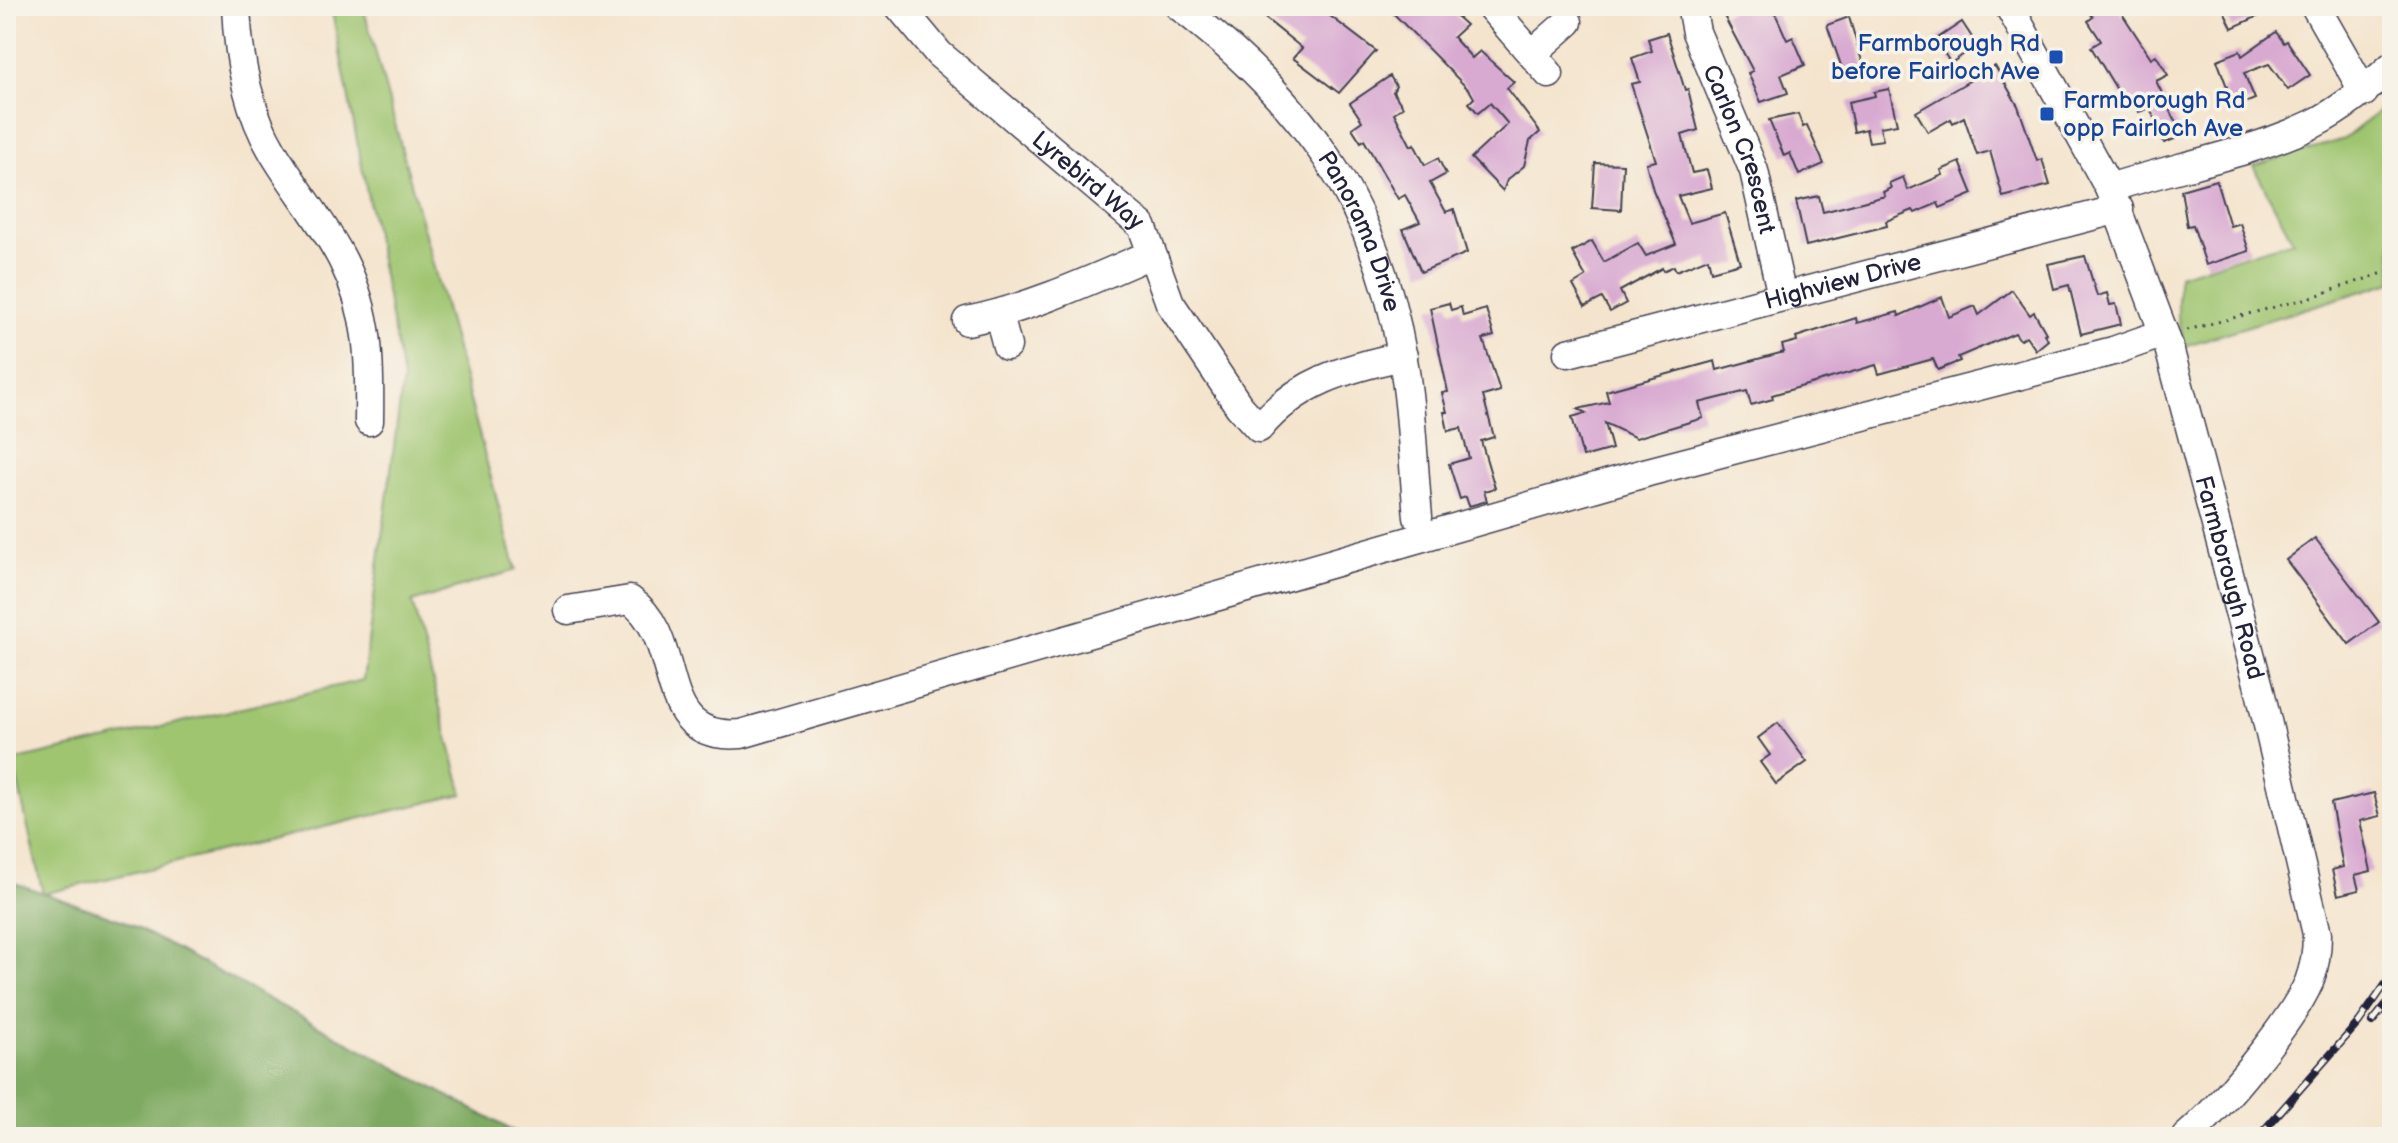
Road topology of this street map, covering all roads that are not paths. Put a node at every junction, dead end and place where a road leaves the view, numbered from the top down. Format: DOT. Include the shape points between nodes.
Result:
graph roads {
  1 [pos="236,6"];
  2 [pos="899,6"];
  3 [pos="1179,6"];
  4 [pos="1490,6"];
  5 [pos="1691,6"];
  6 [pos="2009,6"];
  7 [pos="2315,6"];
  8 [pos="1568,22"];
  9 [pos="2392,66"];
  10 [pos="2364,92"];
  11 [pos="2114,198"];
  12 [pos="1151,254"];
  13 [pos="1782,296"];
  14 [pos="999,315"];
  15 [pos="967,321"];
  16 [pos="2164,333"];
  17 [pos="1007,346"];
  18 [pos="1568,353"];
  19 [pos="1403,356"];
  20 [pos="369,421"];
  21 [pos="1418,517"];
  22 [pos="568,610"];
  23 [pos="2186,1137"];
  1 -- 20 [label="street" via="245,83 258,120 342,260 359,302 370,345"];
  2 -- 12 [label="street, Lyrebird Way" via="939,54 1142,226"];
  3 -- 19 [label="street, Panorama Drive" via="1267,80 1316,139 1379,263"];
  4 -- 8 [label="street" via="1541,63"];
  5 -- 13 [label="street, Carlon Crescent" via="1696,32 1754,171"];
  6 -- 11 [label="street, Farmborough Road"];
  7 -- 10 [label="street"];
  9 -- 10 [label="street, Highview Drive"];
  10 -- 11 [label="street, Highview Drive" via="2294,132"];
  11 -- 13 [label="street, Highview Drive"];
  11 -- 16 [label="street, Farmborough Road"];
  12 -- 14 [label="street"];
  12 -- 19 [label="street, Lyrebird Way" via="1170,303 1255,439 1276,407 1310,383"];
  13 -- 18 [label="street, Highview Drive"];
  14 -- 15 [label="street"];
  14 -- 17 [label="street"];
  16 -- 22 [label="street" via="2113,351 1648,472 741,734 719,736 696,728 681,706 646,611 630,600"];
  16 -- 23 [label="street, Farmborough Road" via="2257,677 2317,934 2317,957 2299,1000 2211,1115"];
  19 -- 21 [label="street, Panorama Drive"];
}
